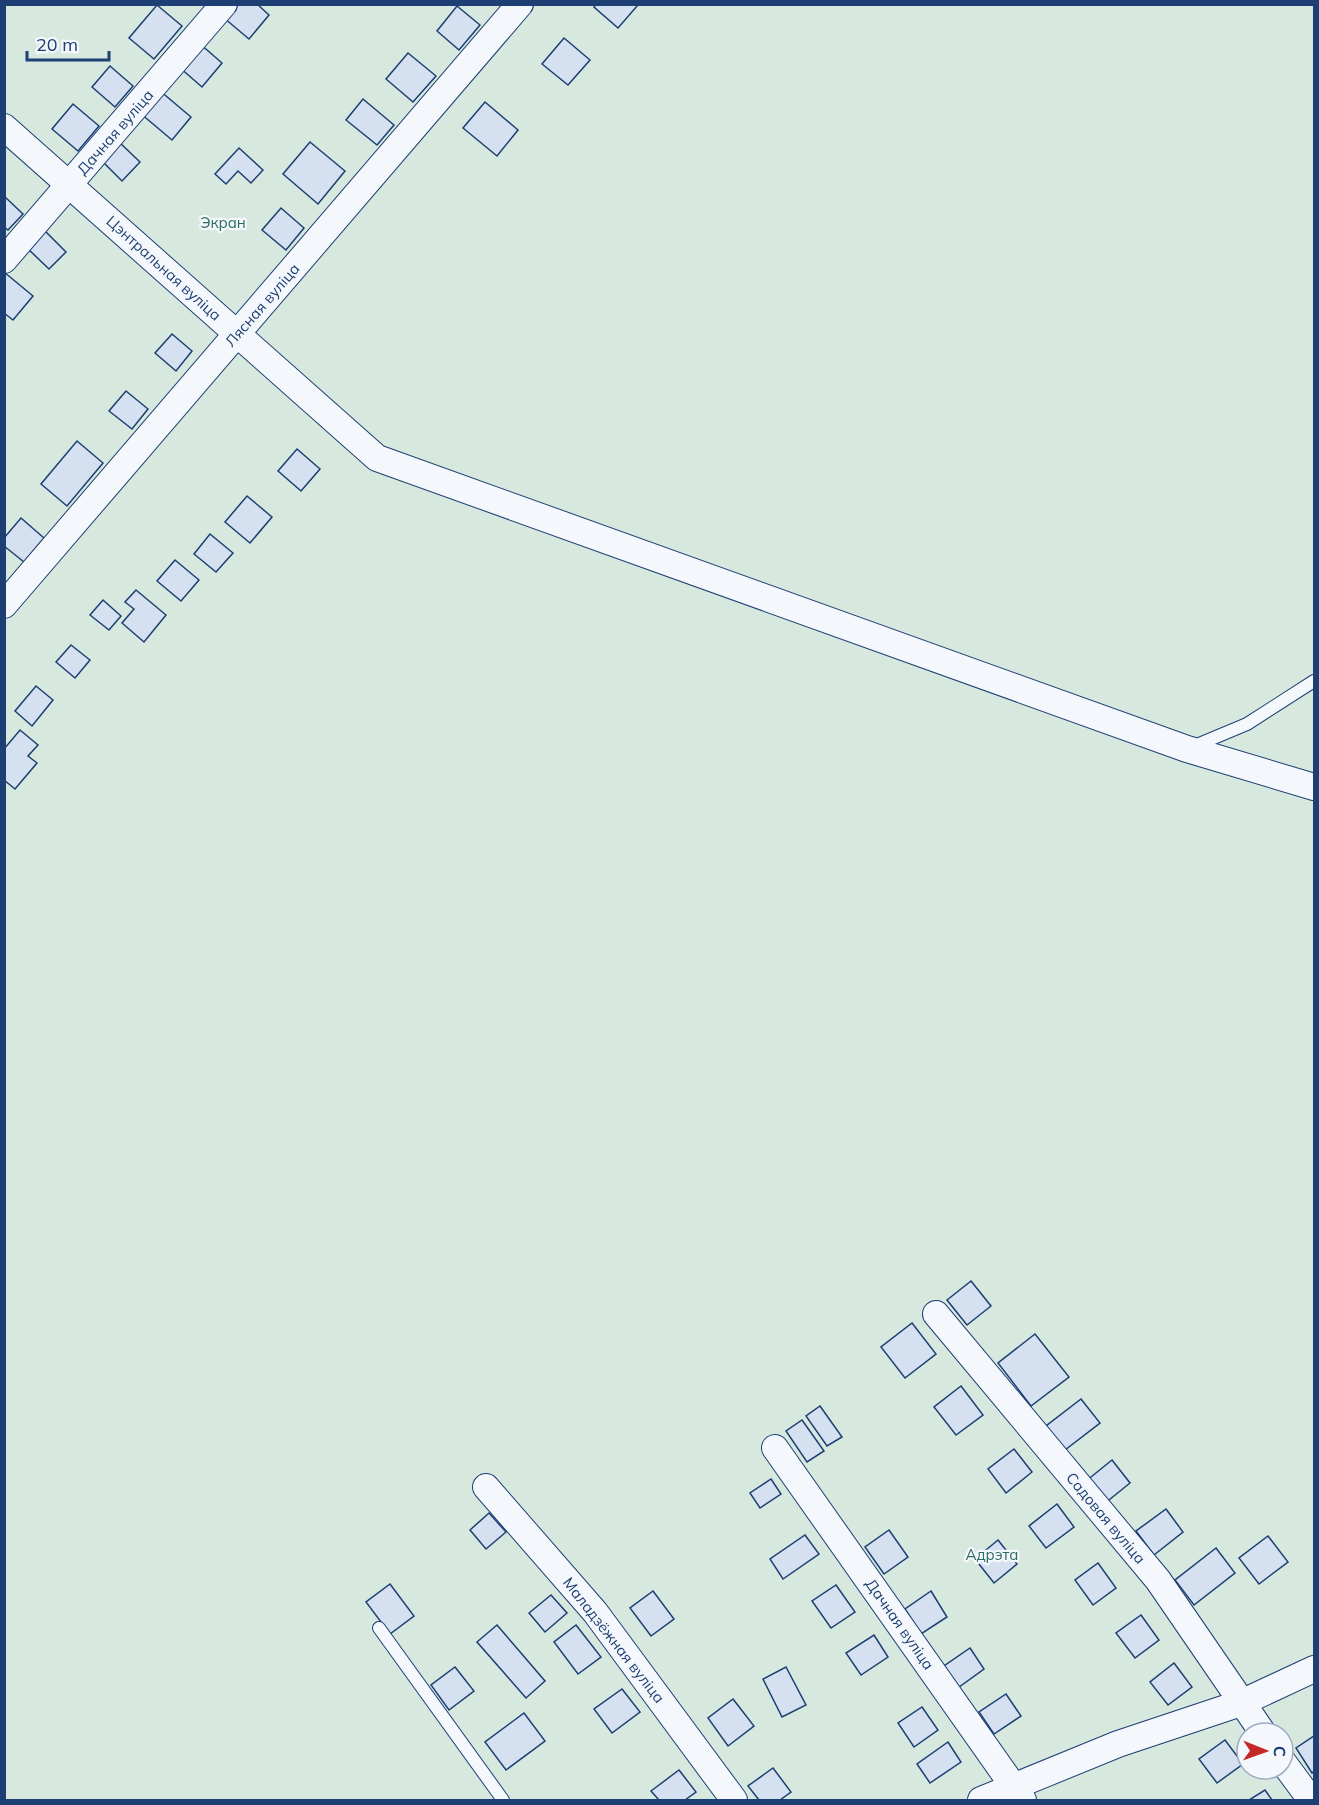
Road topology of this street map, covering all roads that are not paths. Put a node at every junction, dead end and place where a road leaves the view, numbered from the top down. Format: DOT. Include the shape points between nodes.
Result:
graph roads {
  1 [pos="225,4"];
  2 [pos="520,4"];
  3 [pos="4,127"];
  4 [pos="70,184"];
  5 [pos="4,260"];
  6 [pos="236,334"];
  7 [pos="4,605"];
  8 [pos="1314,681"];
  9 [pos="1187,749"];
  10 [pos="1314,787"];
  11 [pos="936,1314"];
  12 [pos="775,1448"];
  13 [pos="486,1486"];
  14 [pos="379,1628"];
  15 [pos="1314,1669"];
  16 [pos="1241,1703"];
  17 [pos="1254,1721"];
  18 [pos="1295,1778"];
  19 [pos="1017,1793"];
  20 [pos="503,1800"];
  21 [pos="734,1800"];
  22 [pos="981,1800"];
  23 [pos="1311,1800"];
  1 -- 4 [label="street, Дачная вуліца"];
  2 -- 6 [label="street, Лясная вуліца"];
  3 -- 4 [label="street, Цэнтральная вуліца"];
  4 -- 5 [label="street, Дачная вуліца"];
  4 -- 6 [label="street, Цэнтральная вуліца"];
  6 -- 7 [label="street, Лясная вуліца"];
  6 -- 9 [label="street, Цэнтральная вуліца" via="377,458"];
  8 -- 9 [label="lane" via="1247,724"];
  9 -- 10 [label="street"];
  11 -- 16 [label="street, Садовая вуліца" via="1158,1580"];
  12 -- 19 [label="street, Дачная вуліца"];
  13 -- 21 [label="street, Маладзёжная вуліца" via="595,1612"];
  14 -- 20 [label="lane"];
  15 -- 16 [label="street"];
  16 -- 17 [label="street, Садовая вуліца"];
  16 -- 19 [label="street" via="1118,1744"];
  18 -- 23 [label="street"];
  19 -- 22 [label="street"];
}
